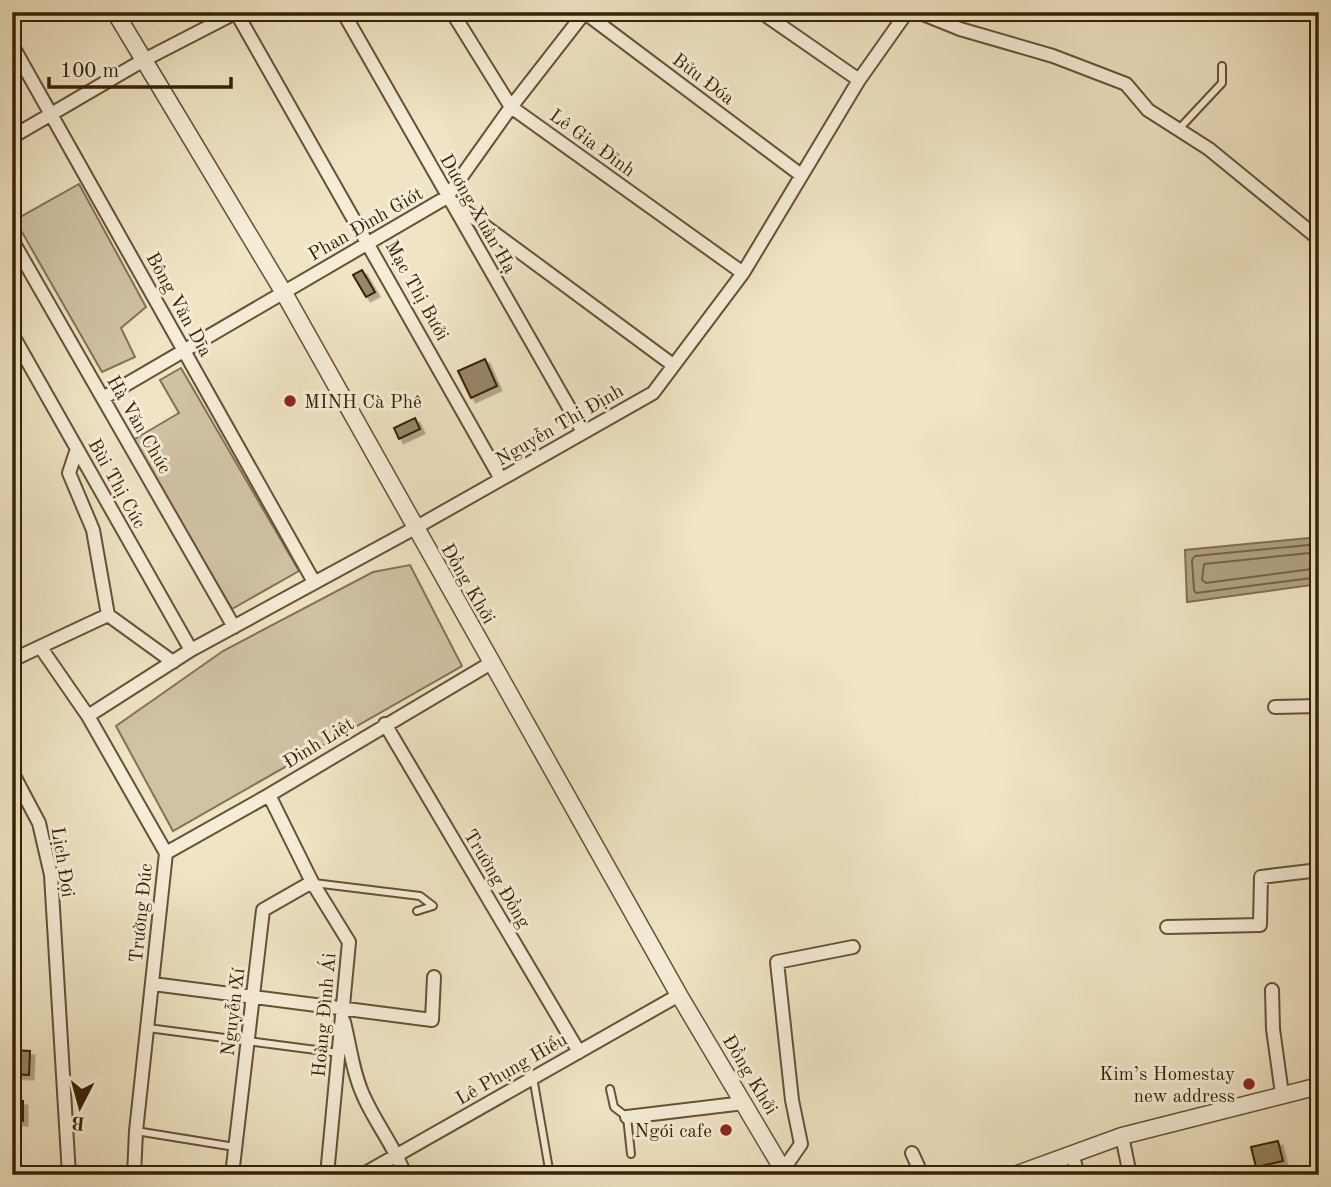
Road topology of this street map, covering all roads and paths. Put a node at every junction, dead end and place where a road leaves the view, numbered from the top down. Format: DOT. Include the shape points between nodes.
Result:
graph roads {
  1 [pos="115,12"];
  2 [pos="236,12"];
  3 [pos="343,12"];
  4 [pos="452,12"];
  5 [pos="584,12"];
  6 [pos="761,12"];
  7 [pos="907,12"];
  8 [pos="918,12"];
  9 [pos="12,45"];
  10 [pos="142,61"];
  11 [pos="1222,66"];
  12 [pos="859,80"];
  13 [pos="511,107"];
  14 [pos="51,115"];
  15 [pos="1178,130"];
  16 [pos="12,137"];
  17 [pos="801,175"];
  18 [pos="447,197"];
  19 [pos="1319,239"];
  20 [pos="12,240"];
  21 [pos="370,243"];
  22 [pos="743,273"];
  23 [pos="284,293"];
  24 [pos="12,334"];
  25 [pos="184,351"];
  26 [pos="673,365"];
  27 [pos="103,398"];
  28 [pos="583,432"];
  29 [pos="76,449"];
  30 [pos="501,479"];
  31 [pos="415,528"];
  32 [pos="314,582"];
  33 [pos="108,615"];
  34 [pos="234,627"];
  35 [pos="41,648"];
  36 [pos="191,650"];
  37 [pos="12,660"];
  38 [pos="173,662"];
  39 [pos="491,663"];
  40 [pos="1275,706"];
  41 [pos="1319,706"];
  42 [pos="88,716"];
  43 [pos="385,724"];
  44 [pos="12,772"];
  45 [pos="269,795"];
  46 [pos="166,853"];
  47 [pos="1319,870"];
  48 [pos="312,882"];
  49 [pos="417,911"];
  50 [pos="1167,927"];
  51 [pos="853,947"];
  52 [pos="434,977"];
  53 [pos="153,984"];
  54 [pos="1272,990"];
  55 [pos="679,995"];
  56 [pos="253,996"];
  57 [pos="341,1008"];
  58 [pos="148,1028"];
  59 [pos="248,1041"];
  60 [pos="579,1052"];
  61 [pos="339,1053"];
  62 [pos="533,1077"];
  63 [pos="1319,1086"];
  64 [pos="610,1089"];
  65 [pos="1282,1094"];
  66 [pos="744,1103"];
  67 [pos="628,1117"];
  68 [pos="136,1131"];
  69 [pos="1122,1136"];
  70 [pos="235,1147"];
  71 [pos="912,1153"];
  72 [pos="1072,1153"];
  73 [pos="631,1154"];
  74 [pos="398,1155"];
  75 [pos="785,1172"];
  76 [pos="69,1175"];
  77 [pos="134,1175"];
  78 [pos="232,1175"];
  79 [pos="327,1175"];
  80 [pos="362,1175"];
  81 [pos="405,1175"];
  82 [pos="550,1175"];
  83 [pos="922,1175"];
  84 [pos="1015,1175"];
  85 [pos="1078,1175"];
  86 [pos="1130,1175"];
  1 -- 10 [label="street, Đồng Khởi"];
  2 -- 10 [label="street"];
  2 -- 21 [label="street, Mạc Thị Bưởi"];
  3 -- 18 [label="street, Dương Xuân Hạ"];
  4 -- 13 [label="street, Lê Gia Đỉnh"];
  5 -- 13 [label="street, Phan Đình Giót"];
  5 -- 17 [label="street, Bửu Đóa"];
  6 -- 12 [label="street"];
  7 -- 12 [label="street, Nguyễn Thị Định"];
  8 -- 15 [label="street" via="1126,84 1148,110"];
  9 -- 14 [label="street, Bông Văn Dĩa"];
  10 -- 14 [label="street"];
  10 -- 23 [label="street, Đồng Khởi"];
  11 -- 15 [label="lane" via="1222,83"];
  12 -- 17 [label="street, Nguyễn Thị Định"];
  13 -- 18 [label="street, Phan Đình Giót"];
  13 -- 22 [label="street, Lê Gia Đỉnh"];
  14 -- 16 [label="street"];
  14 -- 25 [label="street, Bông Văn Dĩa"];
  15 -- 19 [label="street" via="1209,149"];
  17 -- 22 [label="street, Nguyễn Thị Định"];
  18 -- 21 [label="street, Phan Đình Giót"];
  18 -- 26 [label="street"];
  18 -- 28 [label="street, Dương Xuân Hạ"];
  20 -- 27 [label="street, Hà Văn Chúc"];
  21 -- 23 [label="street, Phan Đình Giót"];
  21 -- 30 [label="street, Mạc Thị Bưởi"];
  22 -- 26 [label="street, Nguyễn Thị Định"];
  23 -- 25 [label="street, Phan Đình Giót"];
  23 -- 31 [label="street, Đồng Khởi"];
  24 -- 29 [label="street, Bùi Thị Cúc"];
  25 -- 27 [label="street, Phan Đình Giót"];
  25 -- 32 [label="street, Bông Văn Dĩa"];
  26 -- 28 [label="street, Nguyễn Thị Định" via="653,393"];
  27 -- 34 [label="street, Hà Văn Chúc"];
  28 -- 30 [label="street, Nguyễn Thị Định"];
  29 -- 33 [label="street" via="69,473 93,530"];
  29 -- 36 [label="street, Bùi Thị Cúc"];
  30 -- 31 [label="street, Nguyễn Thị Định"];
  31 -- 32 [label="street, Nguyễn Thị Định"];
  31 -- 39 [label="street, Đồng Khởi"];
  32 -- 34 [label="street, Nguyễn Thị Định"];
  33 -- 35 [label="street"];
  33 -- 38 [label="street"];
  34 -- 36 [label="street, Nguyễn Thị Định"];
  35 -- 37 [label="street"];
  35 -- 42 [label="street, Trường Đúc"];
  36 -- 38 [label="street, Nguyễn Thị Định"];
  38 -- 42 [label="street, Nguyễn Thị Định"];
  39 -- 43 [label="street, Đinh Liệt"];
  39 -- 55 [label="street, Đồng Khởi"];
  40 -- 41 [label="street"];
  42 -- 46 [label="street, Trường Đúc"];
  43 -- 45 [label="street, Đinh Liệt"];
  43 -- 60 [label="street, Trường Đồng"];
  44 -- 76 [label="street, Lịch Đợi" via="39,823 51,875"];
  45 -- 46 [label="street, Đinh Liệt"];
  45 -- 48 [label="street, Hoàng Đình Ái"];
  46 -- 53 [label="street, Trường Đúc"];
  47 -- 50 [label="street" via="1261,877 1259,925"];
  48 -- 49 [label="lane" via="420,896 433,906"];
  48 -- 56 [label="street, Nguyễn Xí" via="262,910"];
  48 -- 57 [label="street, Hoàng Đình Ái" via="349,942"];
  51 -- 75 [label="street" via="777,962 792,1100 802,1144"];
  52 -- 57 [label="street" via="432,1020"];
  53 -- 56 [label="street"];
  53 -- 58 [label="street, Trường Đúc"];
  54 -- 65 [label="street"];
  55 -- 60 [label="street, Lê Phụng Hiểu"];
  55 -- 66 [label="street, Đồng Khởi"];
  56 -- 57 [label="street"];
  56 -- 59 [label="street, Nguyễn Xí"];
  57 -- 61 [label="street, Hoàng Đình Ái"];
  57 -- 74 [label="street" via="362,1094"];
  58 -- 59 [label="lane"];
  58 -- 68 [label="street, Trường Đúc"];
  59 -- 61 [label="lane"];
  59 -- 70 [label="street, Nguyễn Xí"];
  60 -- 62 [label="street, Lê Phụng Hiểu"];
  61 -- 79 [label="street, Hoàng Đình Ái"];
  62 -- 74 [label="street, Lê Phụng Hiểu"];
  62 -- 82 [label="lane"];
  63 -- 65 [label="street"];
  64 -- 67 [label="lane" via="614,1107"];
  65 -- 69 [label="street"];
  66 -- 67 [label="street"];
  66 -- 75 [label="street, Đồng Khởi"];
  67 -- 73 [label="lane"];
  68 -- 70 [label="lane"];
  68 -- 77 [label="street, Trường Đúc"];
  69 -- 72 [label="street"];
  69 -- 86 [label="street"];
  70 -- 78 [label="street, Nguyễn Xí"];
  71 -- 83 [label="street"];
  72 -- 84 [label="street"];
  72 -- 85 [label="street"];
  74 -- 80 [label="street, Lê Phụng Hiểu"];
  74 -- 81 [label="street"];
}
